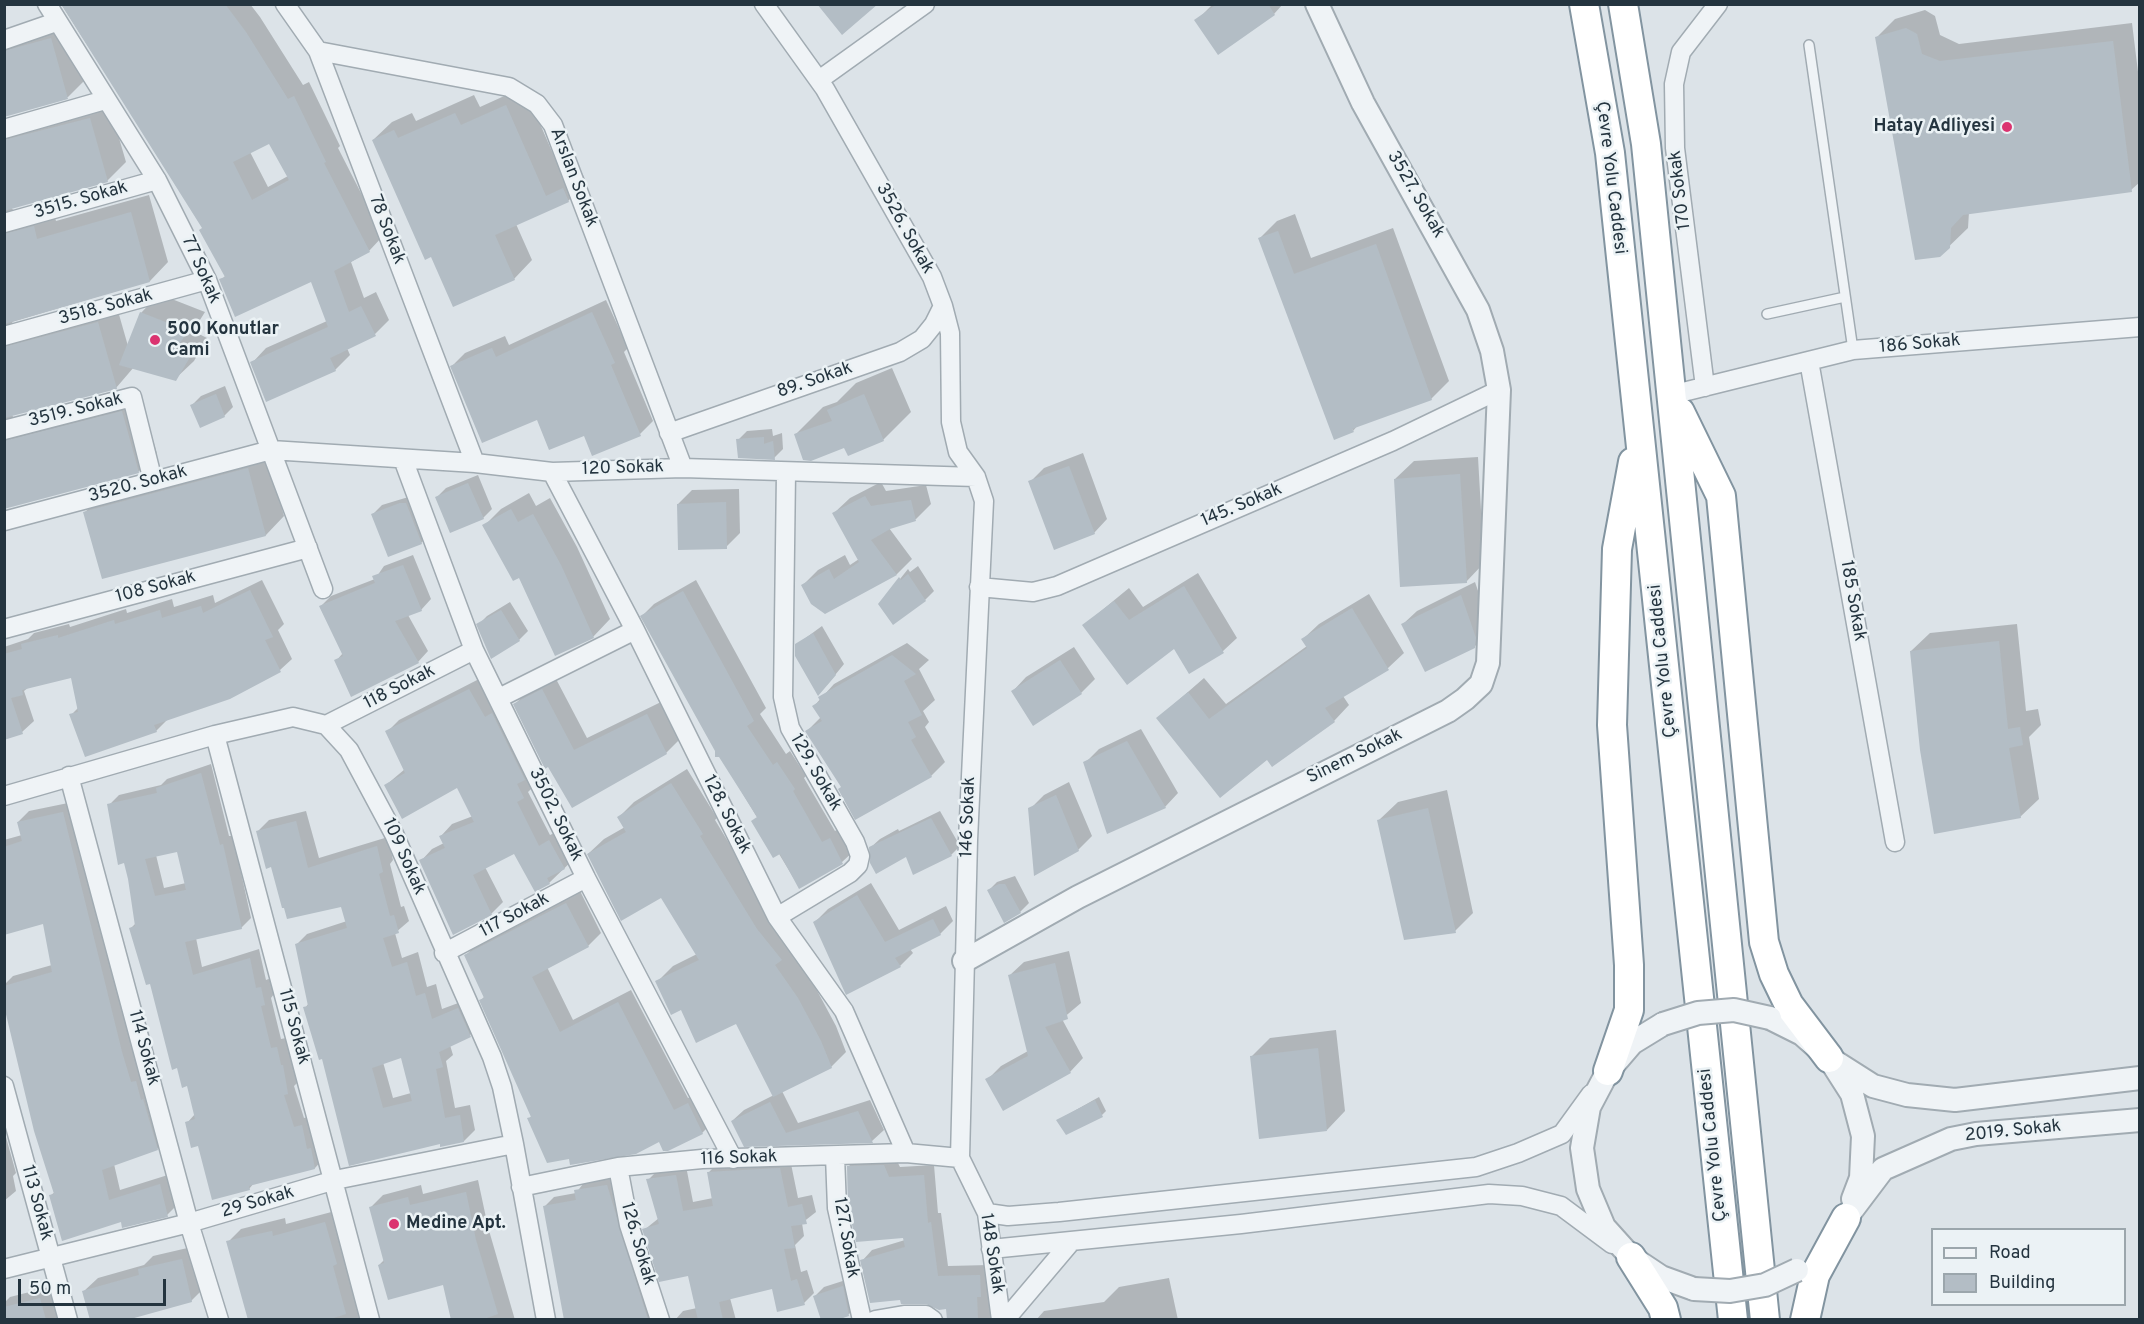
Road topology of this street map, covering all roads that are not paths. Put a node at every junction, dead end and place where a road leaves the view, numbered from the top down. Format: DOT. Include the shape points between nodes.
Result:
graph roads {
  1 [pos="47,4"];
  2 [pos="285,4"];
  3 [pos="764,4"];
  4 [pos="925,4"];
  5 [pos="1317,4"];
  6 [pos="1584,4"];
  7 [pos="1623,4"];
  8 [pos="1718,4"];
  9 [pos="56,22"];
  10 [pos="4,40"];
  11 [pos="1809,45"];
  12 [pos="318,51"];
  13 [pos="819,80"];
  14 [pos="105,100"];
  15 [pos="4,129"];
  16 [pos="157,180"];
  17 [pos="4,223"];
  18 [pos="207,280"];
  19 [pos="1845,297"];
  20 [pos="943,306"];
  21 [pos="1767,314"];
  22 [pos="2139,327"];
  23 [pos="4,336"];
  24 [pos="1853,350"];
  25 [pos="1809,361"];
  26 [pos="1705,387"];
  27 [pos="1499,390"];
  28 [pos="1671,395"];
  29 [pos="4,430"];
  30 [pos="1639,431"];
  31 [pos="669,433"];
  32 [pos="271,450"];
  33 [pos="403,459"];
  34 [pos="475,463"];
  35 [pos="682,468"];
  36 [pos="552,472"];
  37 [pos="786,472"];
  38 [pos="976,477"];
  39 [pos="153,482"];
  40 [pos="4,521"];
  41 [pos="308,548"];
  42 [pos="979,586"];
  43 [pos="323,589"];
  44 [pos="4,628"];
  45 [pos="635,630"];
  46 [pos="474,650"];
  47 [pos="499,698"];
  48 [pos="326,726"];
  49 [pos="215,735"];
  50 [pos="69,776"];
  51 [pos="4,796"];
  52 [pos="1895,842"];
  53 [pos="586,878"];
  54 [pos="777,917"];
  55 [pos="444,953"];
  56 [pos="964,961"];
  57 [pos="1829,1058"];
  58 [pos="1608,1071"];
  59 [pos="2139,1078"];
  60 [pos="4,1086"];
  61 [pos="2139,1120"];
  62 [pos="514,1144"];
  63 [pos="906,1153"];
  64 [pos="835,1156"];
  65 [pos="960,1158"];
  66 [pos="733,1159"];
  67 [pos="618,1167"];
  68 [pos="335,1180"];
  69 [pos="521,1187"];
  70 [pos="987,1214"];
  71 [pos="1846,1218"];
  72 [pos="189,1223"];
  73 [pos="1071,1242"];
  74 [pos="992,1249"];
  75 [pos="1631,1257"];
  76 [pos="50,1258"];
  77 [pos="4,1269"];
  78 [pos="1733,1319"];
  79 [pos="68,1320"];
  80 [pos="219,1320"];
  81 [pos="370,1320"];
  82 [pos="546,1320"];
  83 [pos="660,1320"];
  84 [pos="862,1320"];
  85 [pos="875,1320"];
  86 [pos="933,1320"];
  87 [pos="1003,1320"];
  88 [pos="1666,1320"];
  89 [pos="1766,1320"];
  90 [pos="1805,1320"];
  1 -- 9 [label="street, 77 Sokak"];
  2 -- 12 [label="street, 78 Sokak"];
  3 -- 13 [label="street, 3526. Sokak"];
  4 -- 13 [label="street"];
  5 -- 27 [label="street, 3527. Sokak" via="1363,104 1478,310 1492,351"];
  6 -- 30 [label="highway, Çevre Yolu Caddesi" via="1610,153"];
  7 -- 28 [label="highway, Çevre Yolu Caddesi" via="1646,144"];
  8 -- 26 [label="street, 170 Sokak" via="1682,52 1674,84 1676,148"];
  9 -- 10 [label="street"];
  9 -- 14 [label="street, 77 Sokak"];
  11 -- 19 [label="lane"];
  12 -- 31 [label="street, Arslan Sokak" via="509,87 537,104 554,125"];
  12 -- 34 [label="street, 78 Sokak"];
  13 -- 20 [label="street, 3526. Sokak" via="932,277"];
  14 -- 15 [label="street"];
  14 -- 16 [label="street, 77 Sokak"];
  16 -- 17 [label="street, 3515. Sokak"];
  16 -- 18 [label="street, 77 Sokak"];
  18 -- 23 [label="street, 3518. Sokak"];
  18 -- 32 [label="street, 77 Sokak"];
  19 -- 21 [label="lane"];
  19 -- 24 [label="lane"];
  20 -- 31 [label="street, 89. Sokak" via="922,339 900,352"];
  20 -- 38 [label="street, 3526. Sokak" via="950,333 951,422 958,452"];
  22 -- 24 [label="street, 186 Sokak"];
  24 -- 25 [label="street, 186 Sokak"];
  25 -- 26 [label="street, 186 Sokak"];
  25 -- 52 [label="street, 185 Sokak"];
  26 -- 28 [label="street, 186 Sokak"];
  27 -- 42 [label="street, 145. Sokak" via="1392,441 1058,586 1033,592"];
  27 -- 56 [label="street, Sinem Sokak" via="1488,663 1481,684 1448,711 1078,897"];
  28 -- 57 [label="highway" via="1721,496 1764,942 1789,1005"];
  28 -- 89 [label="highway, Çevre Yolu Caddesi"];
  29 -- 39 [label="street, 3519. Sokak" via="132,397"];
  30 -- 58 [label="highway" via="1617,549 1612,725 1629,1010"];
  30 -- 78 [label="highway, Çevre Yolu Caddesi"];
  31 -- 35 [label="street, Arslan Sokak"];
  32 -- 33 [label="street, 120 Sokak"];
  32 -- 39 [label="street, 3520. Sokak"];
  32 -- 41 [label="street, 77 Sokak"];
  33 -- 34 [label="street, 120 Sokak"];
  33 -- 46 [label="street, 3502. Sokak"];
  34 -- 36 [label="street, 120 Sokak"];
  35 -- 36 [label="street, 120 Sokak"];
  35 -- 37 [label="street, 120 Sokak"];
  36 -- 45 [label="street, 128. Sokak"];
  37 -- 38 [label="street, 120 Sokak"];
  37 -- 54 [label="street, 129. Sokak" via="783,698 790,728 860,856 850,873"];
  38 -- 42 [label="street, 146 Sokak" via="984,501"];
  39 -- 40 [label="street, 3520. Sokak"];
  41 -- 43 [label="street, 77 Sokak"];
  41 -- 44 [label="street, 108 Sokak"];
  42 -- 56 [label="street, 146 Sokak"];
  45 -- 47 [label="street"];
  45 -- 54 [label="street, 128. Sokak"];
  46 -- 47 [label="street, 3502. Sokak"];
  46 -- 48 [label="street, 118 Sokak"];
  47 -- 53 [label="street, 3502. Sokak"];
  48 -- 49 [label="street" via="293,717"];
  48 -- 55 [label="street, 109 Sokak" via="349,750 394,834"];
  49 -- 50 [label="street"];
  49 -- 68 [label="street, 115 Sokak"];
  50 -- 51 [label="street"];
  50 -- 72 [label="street, 114 Sokak"];
  53 -- 55 [label="street, 117 Sokak"];
  53 -- 66 [label="street, 3502. Sokak"];
  54 -- 63 [label="street, 128. Sokak" via="844,1011"];
  55 -- 62 [label="street, 109 Sokak" via="492,1057"];
  56 -- 65 [label="street, 146 Sokak"];
  57 -- 58 [label="street, bridge" via="1802,1034 1770,1018 1734,1010 1698,1012 1663,1024 1632,1043"];
  57 -- 59 [label="street, 2019. Sokak" via="1873,1086 1907,1095 1955,1100"];
  57 -- 71 [label="street" via="1852,1094 1863,1136 1861,1178"];
  58 -- 70 [label="street" via="1562,1134 1476,1167 1059,1212"];
  58 -- 75 [label="street" via="1589,1107 1582,1148 1587,1189 1604,1227"];
  60 -- 76 [label="street, 113 Sokak"];
  61 -- 71 [label="street, 2019. Sokak" via="1951,1139 1883,1170"];
  62 -- 68 [label="street, 29 Sokak"];
  62 -- 69 [label="street, 109 Sokak"];
  63 -- 64 [label="street, 116 Sokak"];
  63 -- 65 [label="street, 116 Sokak"];
  64 -- 66 [label="street, 116 Sokak"];
  64 -- 84 [label="street, 127. Sokak" via="837,1208"];
  65 -- 70 [label="street, 148 Sokak"];
  66 -- 67 [label="street, 116 Sokak"];
  67 -- 69 [label="street, 116 Sokak"];
  67 -- 83 [label="street, 126. Sokak" via="629,1225"];
  68 -- 72 [label="street, 29 Sokak"];
  68 -- 81 [label="street, 115 Sokak"];
  69 -- 82 [label="street, 109 Sokak"];
  70 -- 74 [label="street, 148 Sokak"];
  71 -- 75 [label="street, bridge" via="1825,1247 1797,1270 1765,1284 1730,1291 1695,1288 1661,1277"];
  71 -- 90 [label="highway" via="1815,1275"];
  72 -- 76 [label="street, 29 Sokak"];
  72 -- 80 [label="street, 114 Sokak"];
  73 -- 74 [label="street"];
  73 -- 75 [label="street" via="1489,1194 1522,1196 1561,1206"];
  73 -- 87 [label="street"];
  74 -- 87 [label="street, 148 Sokak"];
  75 -- 88 [label="highway"];
  76 -- 77 [label="street, 29 Sokak"];
  76 -- 79 [label="street, 113 Sokak"];
  85 -- 86 [label="street" via="926,1315"];
}
